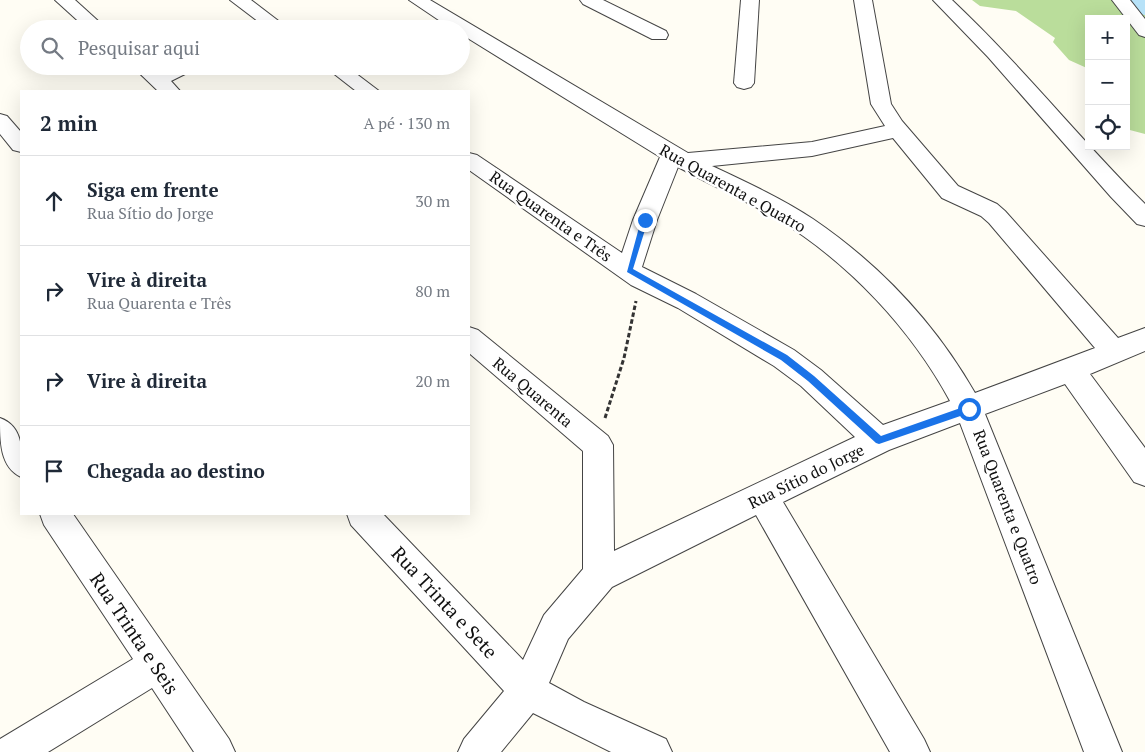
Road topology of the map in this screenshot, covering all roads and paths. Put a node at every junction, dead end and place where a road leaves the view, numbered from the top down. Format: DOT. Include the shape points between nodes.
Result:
graph roads {
  1 [pos="64,0"];
  2 [pos="239,0"];
  3 [pos="418,0"];
  4 [pos="589,0"];
  5 [pos="750,0"];
  6 [pos="863,0"];
  7 [pos="942,0"];
  8 [pos="1121,0"];
  9 [pos="87,20"];
  10 [pos="264,20"];
  11 [pos="451,20"];
  12 [pos="470,31"];
  13 [pos="1145,32"];
  14 [pos="659,35"];
  15 [pos="151,75"];
  16 [pos="176,75"];
  17 [pos="346,75"];
  18 [pos="744,83"];
  19 [pos="164,86"];
  20 [pos="368,90"];
  21 [pos="0,121"];
  22 [pos="898,130"];
  23 [pos="13,145"];
  24 [pos="679,158"];
  25 [pos="470,161"];
  26 [pos="1145,218"];
  27 [pos="635,274"];
  28 [pos="470,339"];
  29 [pos="1145,339"];
  30 [pos="1114,352"];
  31 [pos="1071,370"];
  32 [pos="969,409"];
  33 [pos="0,431"];
  34 [pos="879,440"];
  35 [pos="598,445"];
  36 [pos="20,461"];
  37 [pos="1145,472"];
  38 [pos="763,498"];
  39 [pos="56,515"];
  40 [pos="363,515"];
  41 [pos="600,576"];
  42 [pos="156,665"];
  43 [pos="528,691"];
  44 [pos="13,752"];
  45 [pos="216,752"];
  46 [pos="477,752"];
  47 [pos="653,752"];
  48 [pos="911,752"];
  49 [pos="1102,752"];
  1 -- 9 [label="street"];
  2 -- 10 [label="street"];
  3 -- 11 [label="street, Rua Quarenta e Quatro"];
  4 -- 14 [label="street"];
  5 -- 18 [label="street"];
  6 -- 22 [label="street" via="881,104"];
  7 -- 26 [label="street" via="988,44 1108,181"];
  8 -- 13 [label="street"];
  12 -- 24 [label="street, Rua Quarenta e Quatro"];
  15 -- 19 [label="street"];
  16 -- 19 [label="street"];
  17 -- 20 [label="street"];
  21 -- 23 [label="street"];
  22 -- 24 [label="street" via="827,147"];
  22 -- 30 [label="street" via="950,192 997,217"];
  24 -- 27 [label="street" via="645,220"];
  24 -- 32 [label="street, Rua Quarenta e Quatro" via="803,225 858,267 913,324 955,382"];
  25 -- 27 [label="street, Rua Quarenta e Três"];
  27 -- 34 [label="street, Rua Quarenta e Três" via="784,358 811,378"];
  27 -- 35 [label="path" via="624,358"];
  28 -- 35 [label="street, Rua Quarenta"];
  29 -- 30 [label="street, Rua Sítio do Jorge"];
  30 -- 31 [label="street, Rua Sítio do Jorge"];
  31 -- 32 [label="street, Rua Sítio do Jorge"];
  31 -- 37 [label="street"];
  32 -- 34 [label="street, Rua Sítio do Jorge"];
  32 -- 49 [label="street, Rua Quarenta e Quatro"];
  33 -- 36 [label="street"];
  34 -- 38 [label="street, Rua Sítio do Jorge"];
  35 -- 41 [label="street" via="597,546"];
  38 -- 41 [label="street, Rua Sítio do Jorge"];
  38 -- 48 [label="street"];
  39 -- 42 [label="street, Rua Trinta e Seis"];
  40 -- 43 [label="street, Rua Trinta e Sete"];
  41 -- 43 [label="street, Rua Sítio do Jorge" via="556,627"];
  42 -- 44 [label="street"];
  42 -- 45 [label="street, Rua Trinta e Seis"];
  43 -- 46 [label="street, Rua Sítio do Jorge"];
  43 -- 47 [label="street, Rua Trinta e Sete" via="571,715"];
}
